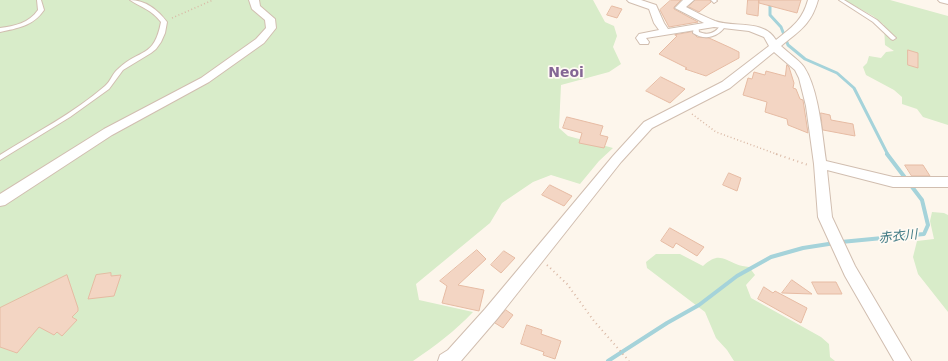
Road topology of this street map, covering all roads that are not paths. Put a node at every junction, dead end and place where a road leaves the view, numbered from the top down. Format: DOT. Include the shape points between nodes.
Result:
graph roads {
  1 [pos="39,0"];
  2 [pos="132,0"];
  3 [pos="254,0"];
  4 [pos="632,0"];
  5 [pos="689,0"];
  6 [pos="813,0"];
  7 [pos="841,0"];
  8 [pos="943,0"];
  9 [pos="948,1"];
  10 [pos="718,24"];
  11 [pos="0,30"];
  12 [pos="666,31"];
  13 [pos="893,38"];
  14 [pos="644,42"];
  15 [pos="774,46"];
  16 [pos="0,158"];
  17 [pos="821,168"];
  18 [pos="948,182"];
  19 [pos="0,201"];
  20 [pos="446,361"];
  21 [pos="903,361"];
  1 -- 11 [label="lane" via="41,10 34,19"];
  2 -- 16 [label="lane" via="150,8 164,22 155,46 148,54 120,69 114,82 76,111"];
  3 -- 19 [label="street" via="254,7 270,19 271,28 260,41 204,80 108,132"];
  4 -- 12 [label="street" via="653,8 659,23"];
  5 -- 10 [label="street" via="680,8"];
  6 -- 15 [label="street" via="802,24"];
  7 -- 13 [label="lane" via="875,21"];
  8 -- 9 [label="street"];
  10 -- 12 [label="street"];
  10 -- 15 [label="street" via="761,31 768,35"];
  12 -- 14 [label="street" via="643,36 641,38"];
  15 -- 17 [label="street" via="795,64 804,78 812,106"];
  15 -- 20 [label="street" via="726,84 648,125 617,159 492,314 454,356"];
  17 -- 18 [label="street" via="893,182"];
  17 -- 21 [label="street" via="825,216 829,229 850,271"];
}
